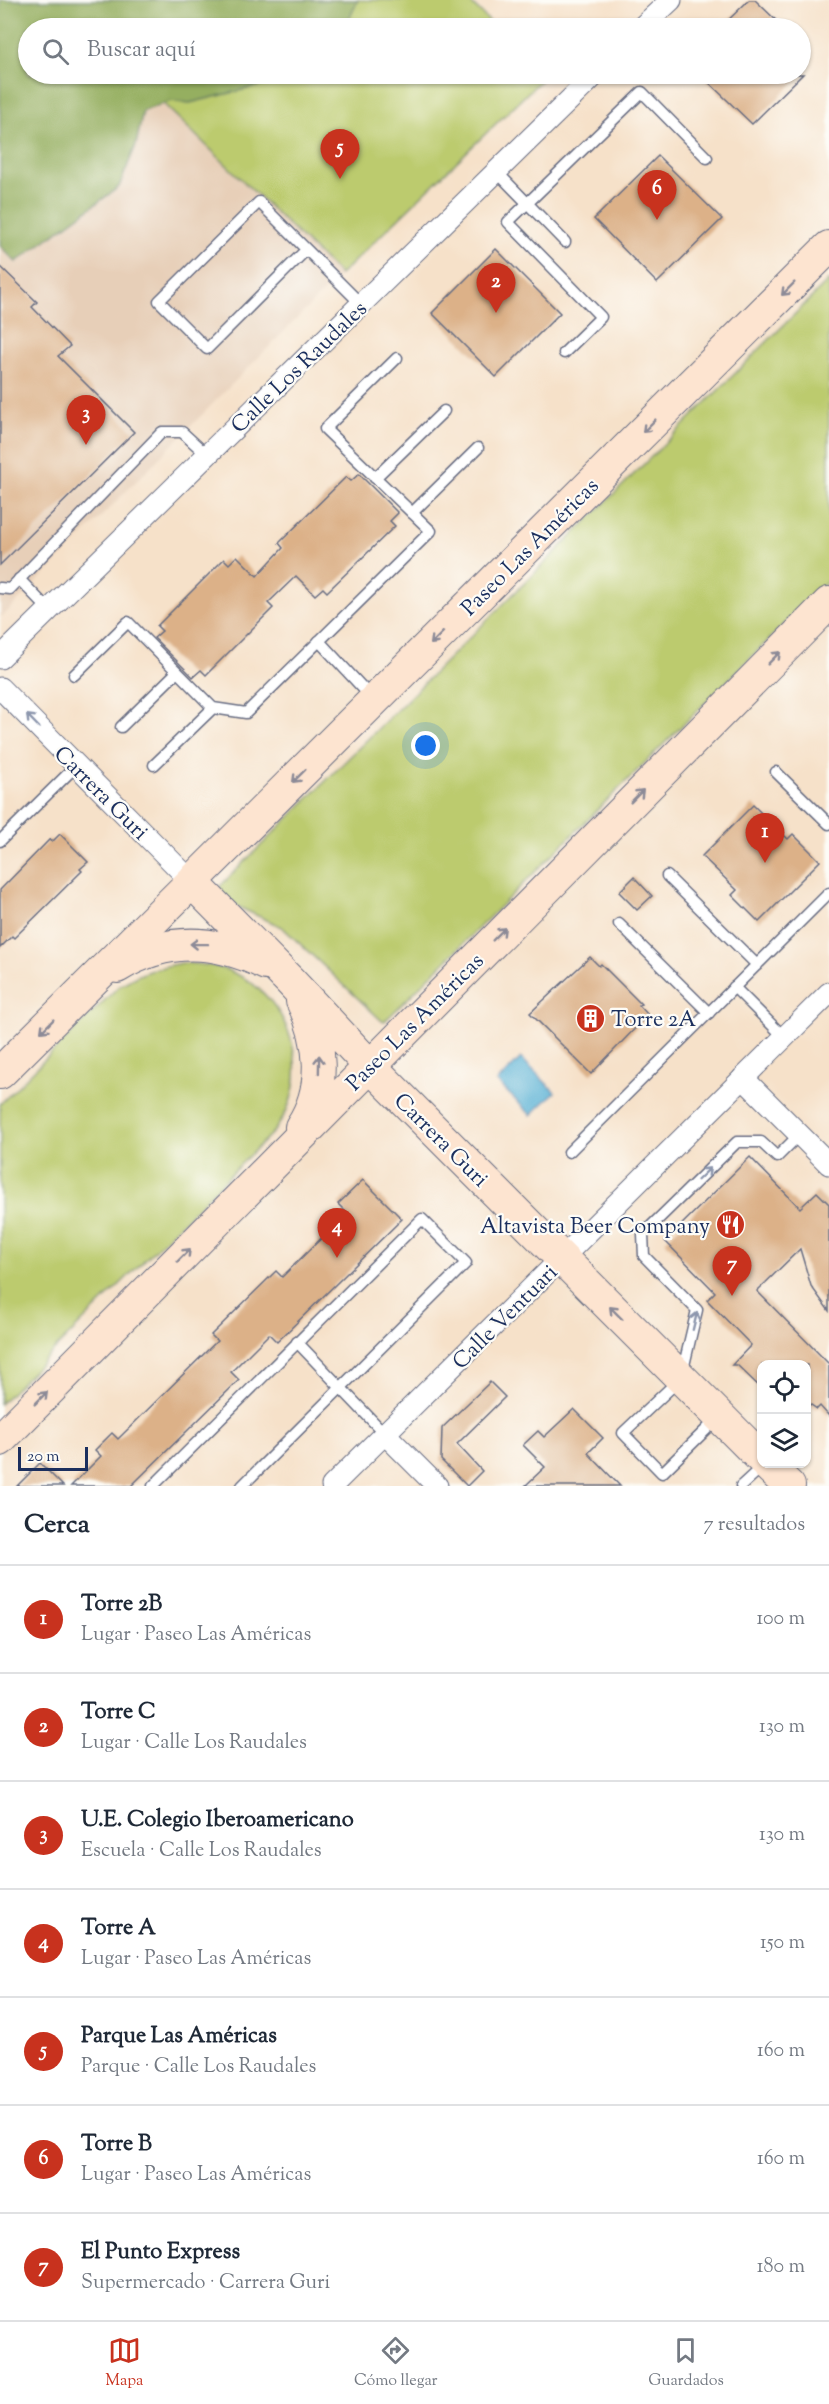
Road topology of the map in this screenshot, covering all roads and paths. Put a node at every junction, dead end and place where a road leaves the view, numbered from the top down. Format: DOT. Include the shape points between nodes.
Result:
graph roads {
  1 [pos="670,0"];
  2 [pos="651,18"];
  3 [pos="586,84"];
  4 [pos="708,158"];
  5 [pos="495,171"];
  6 [pos="528,203"];
  7 [pos="565,242"];
  8 [pos="829,247"];
  9 [pos="306,250"];
  10 [pos="361,304"];
  11 [pos="564,353"];
  12 [pos="397,358"];
  13 [pos="444,411"];
  14 [pos="478,448"];
  15 [pos="207,455"];
  16 [pos="375,477"];
  17 [pos="412,513"];
  18 [pos="19,579"];
  19 [pos="0,588"];
  20 [pos="829,603"];
  21 [pos="49,610"];
  22 [pos="319,641"];
  23 [pos="0,658"];
  24 [pos="177,672"];
  25 [pos="74,675"];
  26 [pos="0,688"];
  27 [pos="375,700"];
  28 [pos="213,708"];
  29 [pos="121,727"];
  30 [pos="154,765"];
  31 [pos="76,766"];
  32 [pos="776,772"];
  33 [pos="829,824"];
  34 [pos="0,841"];
  35 [pos="667,876"];
  36 [pos="192,882"];
  37 [pos="829,893"];
  38 [pos="619,924"];
  39 [pos="757,965"];
  40 [pos="290,981"];
  41 [pos="89,984"];
  42 [pos="734,987"];
  43 [pos="829,993"];
  44 [pos="709,1013"];
  45 [pos="784,1038"];
  46 [pos="369,1065"];
  47 [pos="0,1073"];
  48 [pos="743,1078"];
  49 [pos="800,1135"];
  50 [pos="569,1152"];
  51 [pos="283,1156"];
  52 [pos="829,1164"];
  53 [pos="561,1258"];
  54 [pos="297,1342"];
  55 [pos="681,1378"];
  56 [pos="340,1388"];
  57 [pos="720,1417"];
  58 [pos="385,1434"];
  59 [pos="0,1440"];
  60 [pos="757,1454"];
  61 [pos="761,1468"];
  62 [pos="769,1468"];
  63 [pos="153,1486"];
  64 [pos="242,1486"];
  65 [pos="332,1486"];
  66 [pos="437,1486"];
  67 [pos="741,1486"];
  68 [pos="789,1486"];
  1 -- 2 [label="street"];
  3 -- 5 [label="street, Calle Los Raudales"];
  4 -- 6 [label="lane" via="642,92"];
  5 -- 6 [label="lane"];
  5 -- 10 [label="street, Calle Los Raudales"];
  6 -- 7 [label="lane"];
  6 -- 11 [label="lane" via="508,222 601,317"];
  8 -- 27 [label="main road, Paseo Las Américas, one-way"];
  9 -- 9 [label="lane" via="207,349 159,301 259,202"];
  9 -- 10 [label="lane"];
  10 -- 15 [label="street, Calle Los Raudales"];
  12 -- 16 [label="lane" via="325,429"];
  13 -- 16 [label="lane"];
  14 -- 17 [label="lane"];
  15 -- 18 [label="lane" via="182,432 162,432"];
  15 -- 21 [label="street, Calle Los Raudales"];
  16 -- 17 [label="lane"];
  17 -- 22 [label="lane" via="431,531"];
  18 -- 19 [label="lane" via="10,589"];
  18 -- 21 [label="lane"];
  46 -- 20 [label="main road, Paseo Las Américas, one-way"];
  21 -- 23 [label="street, Calle Los Raudales"];
  22 -- 27 [label="lane"];
  22 -- 28 [label="lane" via="246,713"];
  24 -- 25 [label="lane" via="128,622"];
  24 -- 28 [label="lane"];
  24 -- 29 [label="lane"];
  31 -- 26 [label="street, Carrera Guri, one-way"];
  27 -- 36 [label="main road, Paseo Las Américas, one-way"];
  28 -- 30 [label="lane"];
  31 -- 34 [label="lane"];
  31 -- 36 [label="street, Carrera Guri"];
  32 -- 33 [label="lane"];
  35 -- 39 [label="lane"];
  36 -- 40 [label="main road, Carrera Guri"];
  36 -- 41 [label="main road, Paseo Las Américas"];
  37 -- 39 [label="lane"];
  38 -- 44 [label="lane"];
  39 -- 42 [label="lane"];
  40 -- 41 [label="main road, one-way" via="251,956 224,946 201,944 149,951"];
  40 -- 46 [label="main road, Carrera Guri"];
  51 -- 40 [label="main road, one-way" via="309,1115 320,1060 315,1031"];
  41 -- 47 [label="main road, Paseo Las Américas, one-way"];
  42 -- 44 [label="lane"];
  42 -- 45 [label="lane"];
  43 -- 45 [label="street, Calle Ventuari"];
  44 -- 50 [label="lane"];
  45 -- 48 [label="street, Calle Ventuari"];
  46 -- 51 [label="main road, Paseo Las Américas"];
  46 -- 53 [label="main road, Carrera Guri"];
  48 -- 49 [label="street"];
  48 -- 53 [label="street, Calle Ventuari"];
  49 -- 52 [label="street"];
  55 -- 49 [label="lane, one-way" via="697,1310 644,1256 643,1234 737,1142 761,1142 777,1157"];
  59 -- 51 [label="main road, Paseo Las Américas, one-way"];
  55 -- 53 [label="main road, Carrera Guri, one-way"];
  53 -- 58 [label="street, Calle Ventuari"];
  54 -- 56 [label="lane"];
  54 -- 56 [label="lane" via="422,1219 466,1263"];
  54 -- 63 [label="lane"];
  55 -- 57 [label="main road, Carrera Guri"];
  55 -- 57 [label="lane" via="623,1433 662,1473"];
  56 -- 58 [label="lane"];
  56 -- 64 [label="lane"];
  57 -- 60 [label="main road, Carrera Guri"];
  58 -- 65 [label="street, Calle Ventuari"];
  58 -- 66 [label="street"];
  61 -- 67 [label="lane"];
  62 -- 68 [label="main road"];
}
